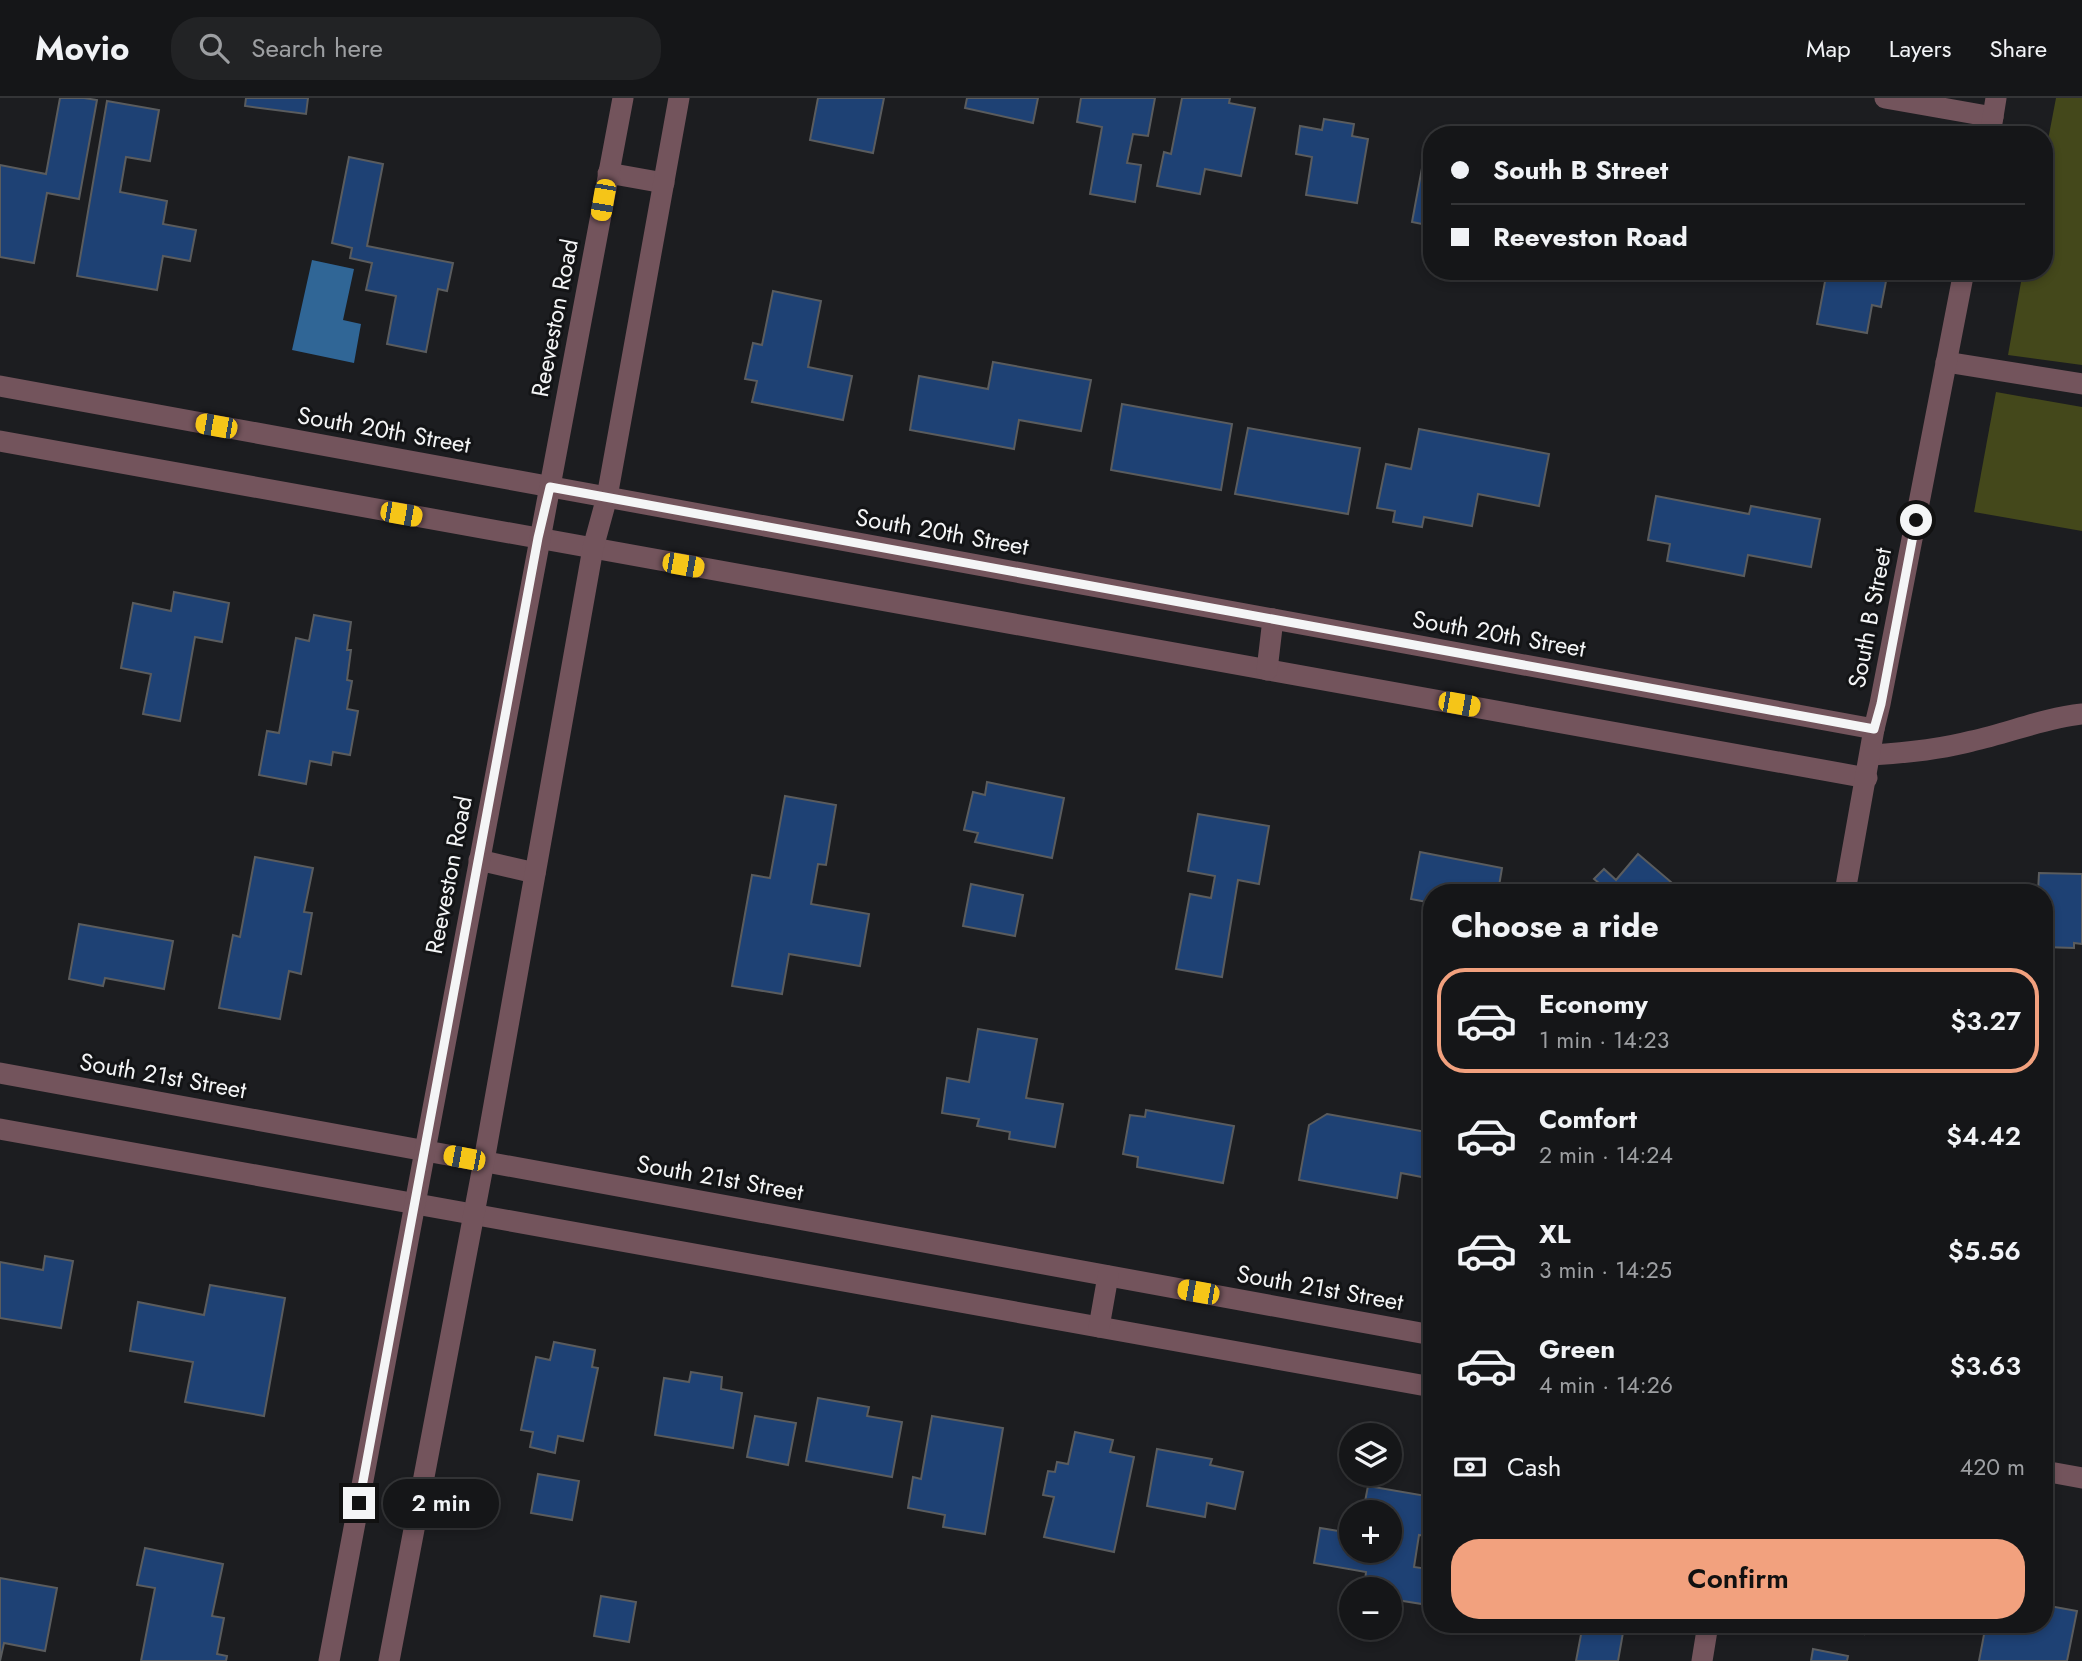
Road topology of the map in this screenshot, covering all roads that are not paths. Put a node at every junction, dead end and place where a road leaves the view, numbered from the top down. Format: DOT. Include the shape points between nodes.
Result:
graph roads {
  1 [pos="622,98"];
  2 [pos="679,98"];
  3 [pos="1885,98"];
  4 [pos="1993,117"];
  5 [pos="608,173"];
  6 [pos="664,183"];
  7 [pos="1962,280"];
  8 [pos="1946,362"];
  9 [pos="2082,384"];
  10 [pos="0,386"];
  11 [pos="0,441"];
  12 [pos="550,487"];
  13 [pos="607,497"];
  14 [pos="538,538"];
  15 [pos="593,548"];
  16 [pos="1273,620"];
  17 [pos="1267,670"];
  18 [pos="2082,714"];
  19 [pos="1874,729"];
  20 [pos="1871,755"];
  21 [pos="1867,778"];
  22 [pos="479,860"];
  23 [pos="535,873"];
  24 [pos="1847,884"];
  25 [pos="0,1073"];
  26 [pos="0,1129"];
  27 [pos="425,1150"];
  28 [pos="484,1161"];
  29 [pos="415,1204"];
  30 [pos="474,1214"];
  31 [pos="1108,1276"];
  32 [pos="1099,1328"];
  33 [pos="1423,1333"];
  34 [pos="1423,1385"];
  35 [pos="2053,1473"];
  36 [pos="2082,1478"];
  37 [pos="1707,1633"];
  38 [pos="329,1661"];
  39 [pos="389,1661"];
  40 [pos="1702,1661"];
  1 -- 5 [label="street, Reeveston Road"];
  2 -- 6 [label="street"];
  3 -- 4 [label="street"];
  5 -- 6 [label="street"];
  5 -- 12 [label="street, Reeveston Road"];
  6 -- 13 [label="street"];
  7 -- 8 [label="street, South B Street"];
  8 -- 9 [label="street"];
  8 -- 19 [label="street, South B Street"];
  10 -- 12 [label="street, South 20th Street"];
  11 -- 14 [label="street"];
  12 -- 13 [label="street, South 20th Street"];
  12 -- 14 [label="street, Reeveston Road"];
  13 -- 15 [label="street"];
  13 -- 16 [label="street, South 20th Street"];
  14 -- 15 [label="street"];
  14 -- 22 [label="street, Reeveston Road"];
  15 -- 17 [label="street"];
  15 -- 23 [label="street"];
  16 -- 17 [label="street"];
  16 -- 19 [label="street, South 20th Street"];
  17 -- 21 [label="street"];
  18 -- 20 [label="street" via="1932,750"];
  19 -- 20 [label="street, South B Street"];
  20 -- 21 [label="street, South B Street"];
  21 -- 24 [label="street, South B Street"];
  22 -- 23 [label="street"];
  22 -- 27 [label="street, Reeveston Road"];
  23 -- 28 [label="street"];
  25 -- 27 [label="street, South 21st Street"];
  26 -- 29 [label="street"];
  27 -- 28 [label="street, South 21st Street"];
  27 -- 29 [label="street, Reeveston Road"];
  28 -- 30 [label="street"];
  28 -- 31 [label="street, South 21st Street"];
  29 -- 30 [label="street"];
  29 -- 38 [label="street, Reeveston Road"];
  30 -- 32 [label="street"];
  30 -- 39 [label="street"];
  31 -- 32 [label="street"];
  31 -- 33 [label="street, South 21st Street"];
  32 -- 34 [label="street"];
  35 -- 36 [label="street"];
  37 -- 40 [label="street"];
}
